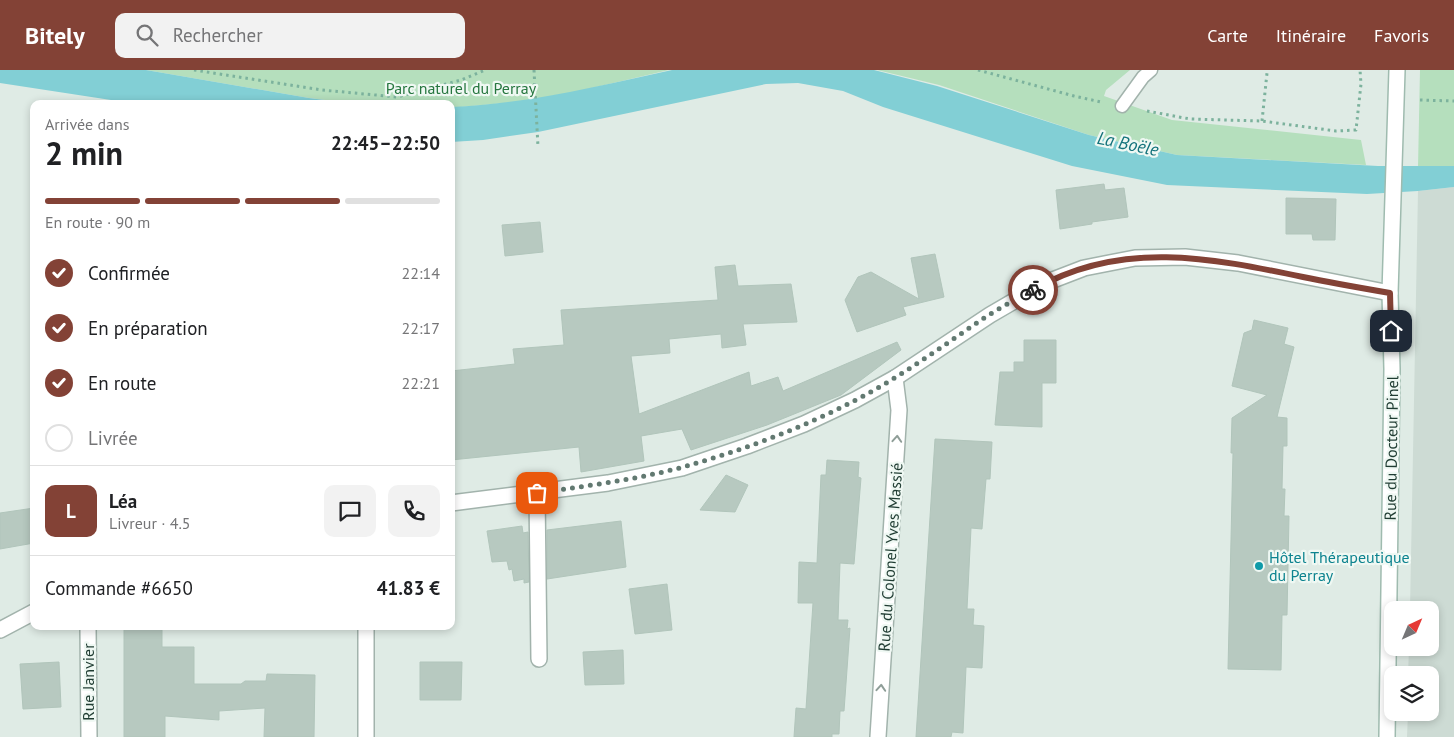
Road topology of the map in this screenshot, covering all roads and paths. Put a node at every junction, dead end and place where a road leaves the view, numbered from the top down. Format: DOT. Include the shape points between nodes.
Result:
graph roads {
  1 [pos="194,70"];
  2 [pos="485,70"];
  3 [pos="534,70"];
  4 [pos="978,70"];
  5 [pos="1151,70"];
  6 [pos="1360,70"];
  7 [pos="1397,70"];
  8 [pos="984,71"];
  9 [pos="1267,73"];
  10 [pos="1397,100"];
  11 [pos="1454,101"];
  12 [pos="1122,106"];
  13 [pos="1262,121"];
  14 [pos="538,147"];
  15 [pos="1390,293"];
  16 [pos="895,378"];
  17 [pos="537,493"];
  18 [pos="455,503"];
  19 [pos="30,614"];
  20 [pos="0,630"];
  21 [pos="88,630"];
  22 [pos="366,630"];
  23 [pos="539,659"];
  24 [pos="88,737"];
  25 [pos="366,737"];
  26 [pos="878,737"];
  27 [pos="1386,737"];
  1 -- 2 [label="path" via="322,90 397,97 453,83"];
  3 -- 14 [label="path"];
  4 -- 8 [label="path"];
  5 -- 12 [label="lane"];
  6 -- 13 [label="path" via="1356,130"];
  7 -- 10 [label="street, Rue du Docteur Pinel"];
  8 -- 12 [label="path"];
  9 -- 13 [label="path"];
  10 -- 11 [label="path"];
  10 -- 15 [label="street, Rue du Docteur Pinel"];
  12 -- 13 [label="path" via="1190,119"];
  15 -- 16 [label="street" via="1238,263 1185,257 1135,258 1084,268 1045,283"];
  15 -- 27 [label="street, Rue du Docteur Pinel" via="1392,369"];
  16 -- 17 [label="street" via="804,424 691,464"];
  26 -- 16 [label="street, Rue du Colonel Yves Massié, one-way" via="899,410"];
  17 -- 18 [label="street"];
  17 -- 23 [label="street"];
  19 -- 20 [label="street"];
  21 -- 24 [label="street, Rue Janvier"];
  22 -- 25 [label="street"];
}
